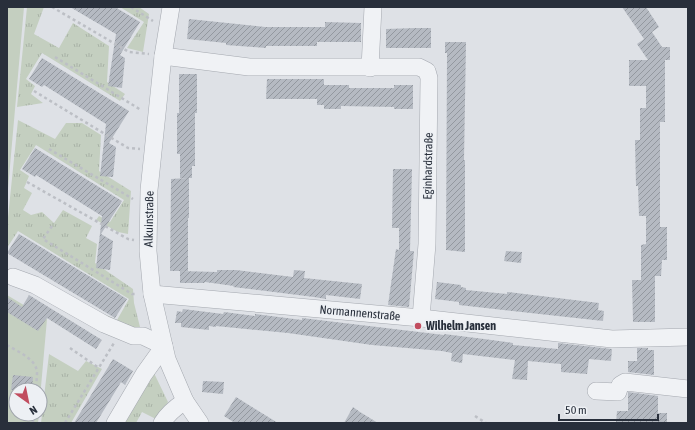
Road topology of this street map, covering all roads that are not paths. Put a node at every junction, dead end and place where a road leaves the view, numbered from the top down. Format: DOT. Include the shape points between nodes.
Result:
graph roads {
  1 [pos="171,7"];
  2 [pos="373,7"];
  3 [pos="163,56"];
  4 [pos="370,68"];
  5 [pos="13,277"];
  6 [pos="145,294"];
  7 [pos="421,318"];
  8 [pos="688,337"];
  9 [pos="164,346"];
  10 [pos="688,389"];
  11 [pos="596,391"];
  12 [pos="185,401"];
  13 [pos="115,423"];
  14 [pos="162,423"];
  15 [pos="200,423"];
  1 -- 3 [label="street, Alkuinstraße"];
  2 -- 4 [label="street"];
  3 -- 4 [label="street, Eginhardstraße" via="249,67"];
  3 -- 6 [label="street, Alkuinstraße" via="149,190"];
  4 -- 7 [label="street, Eginhardstraße" via="419,67 427,71 429,78 427,244"];
  5 -- 9 [label="street" via="35,285 104,324 133,336 143,336"];
  6 -- 7 [label="street, Normannenstraße"];
  6 -- 9 [label="street, Alkuinstraße"];
  7 -- 8 [label="street, Normannenstraße" via="612,339"];
  9 -- 12 [label="street, Alkuinstraße"];
  9 -- 13 [label="street"];
  10 -- 11 [label="street" via="625,382 620,385 618,392"];
  12 -- 14 [label="street" via="167,415"];
  12 -- 15 [label="street, Alkuinstraße"];
}
